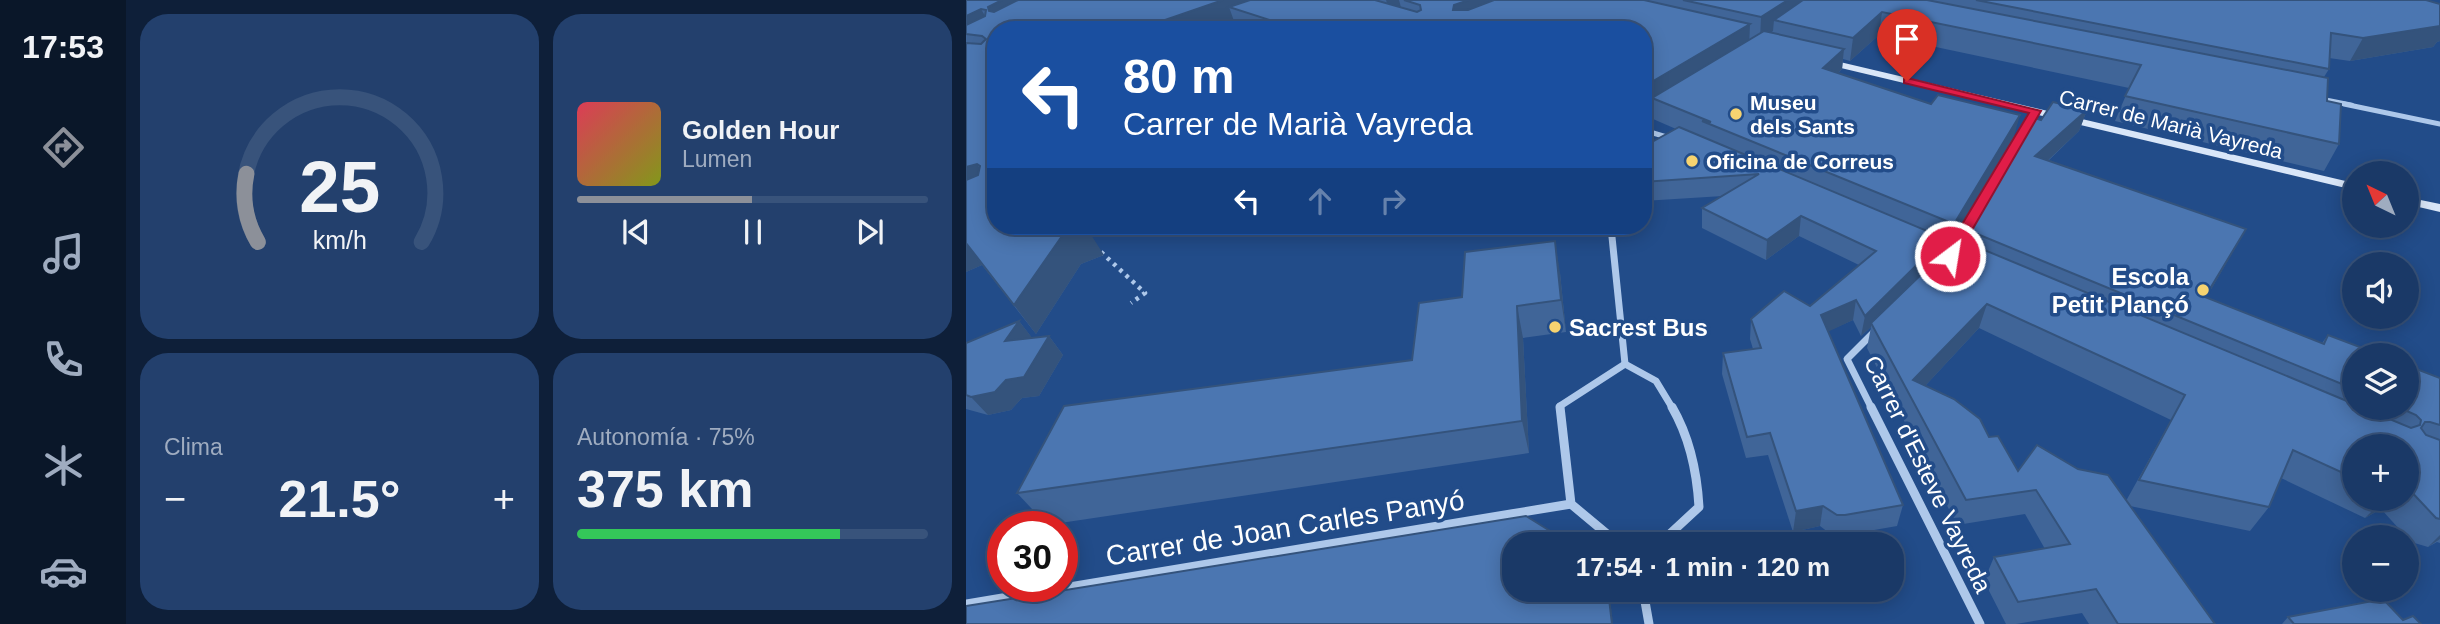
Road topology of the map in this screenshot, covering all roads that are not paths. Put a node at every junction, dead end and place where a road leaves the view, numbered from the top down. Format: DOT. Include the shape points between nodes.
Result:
graph roads {
  1 [pos="1253,19"];
  2 [pos="1248,21"];
  3 [pos="1814,59"];
  4 [pos="2304,96"];
  5 [pos="1666,104"];
  6 [pos="2035,111"];
  7 [pos="1652,113"];
  8 [pos="2029,122"];
  9 [pos="2440,124"];
  10 [pos="1652,133"];
  11 [pos="1677,140"];
  12 [pos="2342,184"];
  13 [pos="2419,203"];
  14 [pos="2440,208"];
  15 [pos="1976,211"];
  16 [pos="1612,235"];
  17 [pos="1950,256"];
  18 [pos="1884,321"];
  19 [pos="1625,364"];
  20 [pos="1571,504"];
  21 [pos="1605,532"];
  22 [pos="1672,532"];
  23 [pos="1645,602"];
  24 [pos="966,604"];
  25 [pos="1649,624"];
  26 [pos="1980,624"];
  1 -- 2 [label="street"];
  3 -- 6 [label="main road, Carrer de Marià Vayreda"];
  4 -- 9 [label="street"];
  5 -- 7 [label="street"];
  6 -- 8 [label="street"];
  6 -- 12 [label="main road, Carrer de Marià Vayreda"];
  10 -- 11 [label="street"];
  13 -- 14 [label="main road"];
  15 -- 17 [label="street"];
  16 -- 19 [label="street"];
  18 -- 26 [label="street, Carrer d'Esteve Vayreda" via="1847,359"];
  19 -- 20 [label="street" via="1560,406"];
  19 -- 22 [label="street" via="1656,381 1681,422 1698,472 1699,508"];
  20 -- 21 [label="street"];
  20 -- 24 [label="street, Carrer de Joan Carles Panyó"];
  23 -- 25 [label="street"];
}
